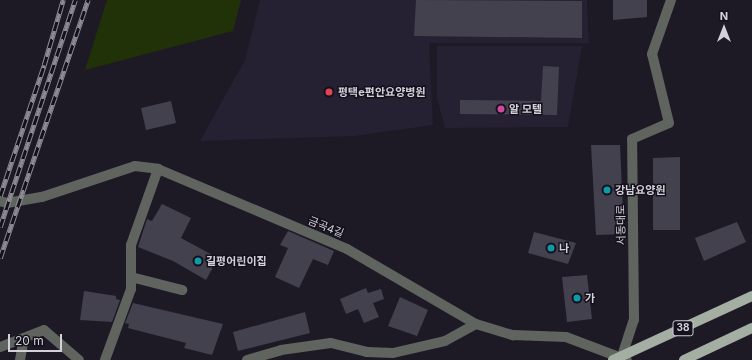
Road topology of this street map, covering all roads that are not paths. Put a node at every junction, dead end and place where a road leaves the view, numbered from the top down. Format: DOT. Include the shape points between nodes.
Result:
graph roads {
  1 [pos="671,0"];
  2 [pos="158,169"];
  3 [pos="0,201"];
  4 [pos="131,277"];
  5 [pos="182,290"];
  6 [pos="752,296"];
  7 [pos="476,324"];
  8 [pos="752,328"];
  9 [pos="24,338"];
  10 [pos="0,347"];
  11 [pos="621,359"];
  12 [pos="20,360"];
  13 [pos="79,360"];
  14 [pos="105,360"];
  15 [pos="247,360"];
  16 [pos="684,360"];
  1 -- 11 [label="street, 서동대로" via="652,54 669,123 632,139 634,320"];
  2 -- 3 [label="street, 금곡4길" via="135,166 42,197 7,203"];
  2 -- 4 [label="street" via="130,245"];
  2 -- 7 [label="street, 금곡4길" via="347,249"];
  4 -- 5 [label="street"];
  4 -- 14 [label="street" via="131,289"];
  6 -- 11 [label="main road, 38"];
  7 -- 11 [label="street, 금곡4길" via="513,335 566,337"];
  7 -- 15 [label="street" via="445,341 393,353 367,352 331,343 281,350"];
  8 -- 16 [label="main road"];
  9 -- 10 [label="street"];
  9 -- 12 [label="street"];
  9 -- 13 [label="street" via="44,330"];
}
